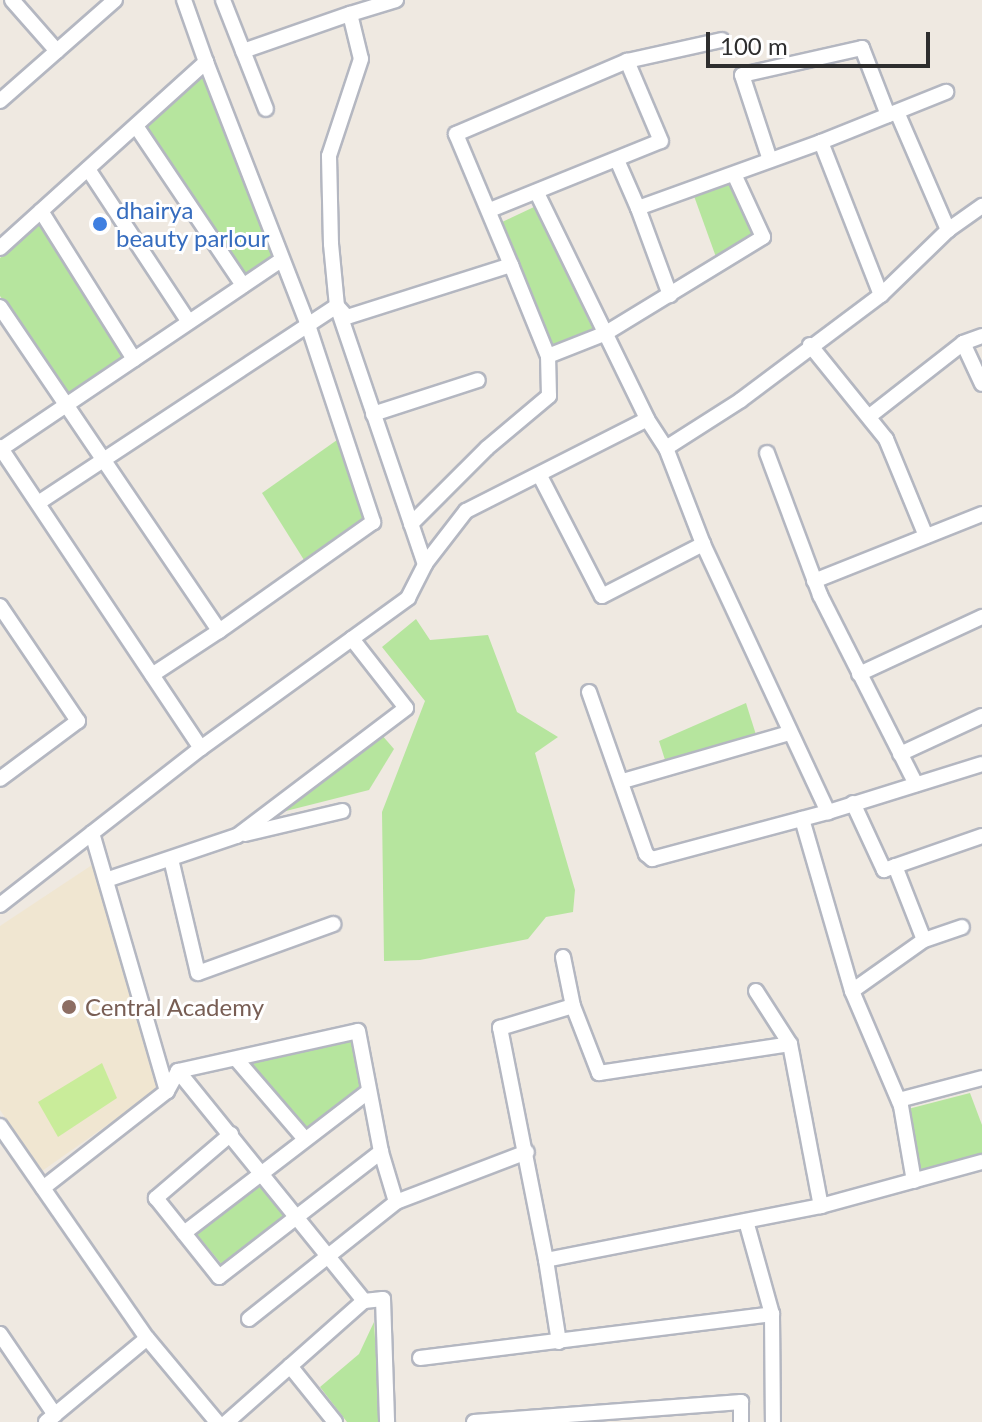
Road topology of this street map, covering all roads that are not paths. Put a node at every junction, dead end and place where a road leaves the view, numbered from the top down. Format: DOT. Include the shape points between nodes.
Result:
graph roads {
  1 [pos="12,0"];
  2 [pos="115,0"];
  3 [pos="184,0"];
  4 [pos="223,0"];
  5 [pos="396,0"];
  6 [pos="350,14"];
  7 [pos="722,40"];
  8 [pos="57,51"];
  9 [pos="243,51"];
  10 [pos="627,61"];
  11 [pos="206,62"];
  12 [pos="946,92"];
  13 [pos="0,101"];
  14 [pos="266,109"];
  15 [pos="893,113"];
  16 [pos="136,126"];
  17 [pos="821,142"];
  18 [pos="617,160"];
  19 [pos="770,160"];
  20 [pos="88,169"];
  21 [pos="734,174"];
  22 [pos="537,193"];
  23 [pos="982,206"];
  24 [pos="638,208"];
  25 [pos="490,210"];
  26 [pos="41,211"];
  27 [pos="948,230"];
  28 [pos="0,248"];
  29 [pos="281,260"];
  30 [pos="511,265"];
  31 [pos="243,285"];
  32 [pos="670,295"];
  33 [pos="881,295"];
  34 [pos="337,306"];
  35 [pos="0,307"];
  36 [pos="189,322"];
  37 [pos="307,322"];
  38 [pos="606,333"];
  39 [pos="982,336"];
  40 [pos="963,343"];
  41 [pos="810,345"];
  42 [pos="548,356"];
  43 [pos="134,359"];
  44 [pos="478,380"];
  45 [pos="982,384"];
  46 [pos="66,405"];
  47 [pos="373,414"];
  48 [pos="871,415"];
  49 [pos="647,419"];
  50 [pos="1,448"];
  51 [pos="666,448"];
  52 [pos="767,453"];
  53 [pos="103,459"];
  54 [pos="540,476"];
  55 [pos="38,503"];
  56 [pos="982,514"];
  57 [pos="411,524"];
  58 [pos="926,536"];
  59 [pos="703,544"];
  60 [pos="425,564"];
  61 [pos="814,581"];
  62 [pos="0,606"];
  63 [pos="982,617"];
  64 [pos="219,631"];
  65 [pos="352,639"];
  66 [pos="859,674"];
  67 [pos="152,675"];
  68 [pos="589,692"];
  69 [pos="982,716"];
  70 [pos="789,733"];
  71 [pos="201,748"];
  72 [pos="900,754"];
  73 [pos="982,764"];
  74 [pos="2,774"];
  75 [pos="623,781"];
  76 [pos="916,784"];
  77 [pos="853,803"];
  78 [pos="342,811"];
  79 [pos="828,812"];
  80 [pos="802,819"];
  81 [pos="92,833"];
  82 [pos="237,836"];
  83 [pos="982,836"];
  84 [pos="171,859"];
  85 [pos="895,866"];
  86 [pos="106,880"];
  87 [pos="0,905"];
  88 [pos="333,924"];
  89 [pos="962,927"];
  90 [pos="924,940"];
  91 [pos="563,957"];
  92 [pos="756,991"];
  93 [pos="852,991"];
  94 [pos="573,1006"];
  95 [pos="790,1044"];
  96 [pos="237,1060"];
  97 [pos="178,1071"];
  98 [pos="982,1078"];
  99 [pos="167,1091"];
  100 [pos="369,1091"];
  101 [pos="899,1100"];
  102 [pos="0,1126"];
  103 [pos="231,1134"];
  104 [pos="305,1139"];
  105 [pos="381,1152"];
  106 [pos="527,1152"];
  107 [pos="982,1162"];
  108 [pos="261,1175"];
  109 [pos="914,1181"];
  110 [pos="43,1188"];
  111 [pos="396,1202"];
  112 [pos="821,1206"];
  113 [pos="298,1219"];
  114 [pos="746,1221"];
  115 [pos="184,1233"];
  116 [pos="328,1257"];
  117 [pos="546,1260"];
  118 [pos="364,1301"];
  119 [pos="772,1314"];
  120 [pos="249,1319"];
  121 [pos="0,1334"];
  122 [pos="147,1338"];
  123 [pos="559,1342"];
  124 [pos="420,1358"];
  125 [pos="290,1366"];
  126 [pos="670,1415"];
  127 [pos="51,1418"];
  128 [pos="516,1421"];
  129 [pos="544,1421"];
  130 [pos="217,1422"];
  131 [pos="227,1422"];
  132 [pos="335,1422"];
  133 [pos="387,1422"];
  134 [pos="474,1422"];
  135 [pos="741,1422"];
  136 [pos="773,1422"];
  1 -- 8 [label="street"];
  2 -- 8 [label="street"];
  3 -- 11 [label="street"];
  4 -- 9 [label="street"];
  5 -- 6 [label="street"];
  6 -- 9 [label="street"];
  6 -- 34 [label="street" via="361,59 329,156"];
  7 -- 10 [label="street"];
  8 -- 13 [label="street"];
  9 -- 14 [label="street"];
  10 -- 18 [label="street" via="661,141"];
  10 -- 25 [label="street" via="456,134"];
  11 -- 16 [label="street"];
  11 -- 29 [label="street"];
  12 -- 15 [label="street"];
  15 -- 17 [label="street"];
  15 -- 19 [label="street" via="862,48 742,75"];
  15 -- 27 [label="street"];
  16 -- 20 [label="street"];
  16 -- 31 [label="street"];
  17 -- 19 [label="street"];
  17 -- 33 [label="street"];
  18 -- 22 [label="street"];
  18 -- 24 [label="street"];
  19 -- 21 [label="street"];
  20 -- 26 [label="street"];
  20 -- 36 [label="street"];
  21 -- 24 [label="street"];
  21 -- 32 [label="street" via="763,237"];
  22 -- 25 [label="street"];
  22 -- 38 [label="street"];
  23 -- 27 [label="street"];
  24 -- 32 [label="street"];
  25 -- 30 [label="street"];
  26 -- 28 [label="street"];
  26 -- 43 [label="street"];
  27 -- 33 [label="street"];
  29 -- 31 [label="street"];
  29 -- 37 [label="street"];
  30 -- 34 [label="street" via="347,317"];
  30 -- 42 [label="street"];
  31 -- 36 [label="street"];
  32 -- 38 [label="street"];
  33 -- 41 [label="street"];
  34 -- 37 [label="street"];
  34 -- 47 [label="street"];
  35 -- 46 [label="street"];
  36 -- 43 [label="street"];
  37 -- 53 [label="street"];
  37 -- 64 [label="street" via="373,522"];
  38 -- 42 [label="street"];
  38 -- 49 [label="street"];
  39 -- 40 [label="street"];
  40 -- 45 [label="street"];
  40 -- 48 [label="street"];
  41 -- 48 [label="street"];
  41 -- 51 [label="street" via="741,400"];
  42 -- 57 [label="street" via="549,396 487,448"];
  43 -- 46 [label="street"];
  44 -- 47 [label="street"];
  46 -- 50 [label="street"];
  46 -- 53 [label="street"];
  47 -- 57 [label="street"];
  48 -- 58 [label="street"];
  49 -- 51 [label="street"];
  49 -- 54 [label="street"];
  50 -- 55 [label="street"];
  51 -- 59 [label="street"];
  52 -- 61 [label="street"];
  53 -- 55 [label="street"];
  53 -- 64 [label="street"];
  54 -- 59 [label="street" via="602,596"];
  54 -- 60 [label="street" via="466,511"];
  55 -- 67 [label="street"];
  56 -- 58 [label="street"];
  57 -- 60 [label="street"];
  58 -- 61 [label="street"];
  59 -- 70 [label="street"];
  60 -- 65 [label="street" via="408,598"];
  61 -- 66 [label="street"];
  62 -- 74 [label="street" via="78,721"];
  63 -- 66 [label="street"];
  64 -- 67 [label="street"];
  65 -- 71 [label="street"];
  65 -- 82 [label="street" via="406,708"];
  66 -- 72 [label="street"];
  67 -- 71 [label="street"];
  68 -- 75 [label="street"];
  69 -- 72 [label="street"];
  70 -- 75 [label="street"];
  70 -- 79 [label="street"];
  71 -- 81 [label="street"];
  72 -- 76 [label="street"];
  73 -- 76 [label="street"];
  75 -- 80 [label="street" via="652,859"];
  76 -- 77 [label="street"];
  77 -- 79 [label="street"];
  77 -- 85 [label="street" via="884,870"];
  78 -- 82 [label="street"];
  79 -- 80 [label="street"];
  80 -- 93 [label="street"];
  81 -- 86 [label="street"];
  81 -- 87 [label="street"];
  82 -- 84 [label="street"];
  83 -- 85 [label="street"];
  84 -- 86 [label="street"];
  84 -- 88 [label="street" via="198,973"];
  85 -- 90 [label="street"];
  86 -- 99 [label="street"];
  89 -- 90 [label="street"];
  90 -- 93 [label="street"];
  91 -- 94 [label="street"];
  92 -- 95 [label="street"];
  93 -- 101 [label="street"];
  94 -- 95 [label="street" via="599,1073"];
  94 -- 106 [label="street" via="500,1028"];
  95 -- 112 [label="street"];
  96 -- 97 [label="street"];
  96 -- 100 [label="street" via="358,1031"];
  96 -- 104 [label="street"];
  97 -- 99 [label="street"];
  97 -- 103 [label="street"];
  98 -- 101 [label="street"];
  99 -- 110 [label="street"];
  100 -- 104 [label="street"];
  100 -- 105 [label="street"];
  101 -- 109 [label="street"];
  102 -- 110 [label="street"];
  103 -- 108 [label="street"];
  103 -- 115 [label="street" via="156,1198"];
  104 -- 108 [label="street"];
  105 -- 111 [label="street"];
  105 -- 113 [label="street"];
  106 -- 111 [label="street"];
  106 -- 117 [label="street"];
  107 -- 109 [label="street"];
  108 -- 113 [label="street"];
  108 -- 115 [label="street"];
  109 -- 112 [label="street"];
  110 -- 122 [label="street"];
  111 -- 116 [label="street"];
  112 -- 114 [label="street"];
  113 -- 115 [label="street" via="219,1277"];
  113 -- 116 [label="street"];
  114 -- 117 [label="street"];
  114 -- 119 [label="street"];
  116 -- 118 [label="street"];
  116 -- 120 [label="street"];
  117 -- 123 [label="street"];
  118 -- 125 [label="street"];
  118 -- 133 [label="street" via="383,1299"];
  119 -- 123 [label="street"];
  119 -- 136 [label="street"];
  121 -- 127 [label="street"];
  122 -- 127 [label="street"];
  122 -- 130 [label="street"];
  123 -- 124 [label="street"];
  125 -- 131 [label="street"];
  125 -- 132 [label="street"];
  126 -- 129 [label="street"];
  126 -- 135 [label="street" via="741,1402"];
  128 -- 129 [label="street"];
  128 -- 134 [label="street"];
}
